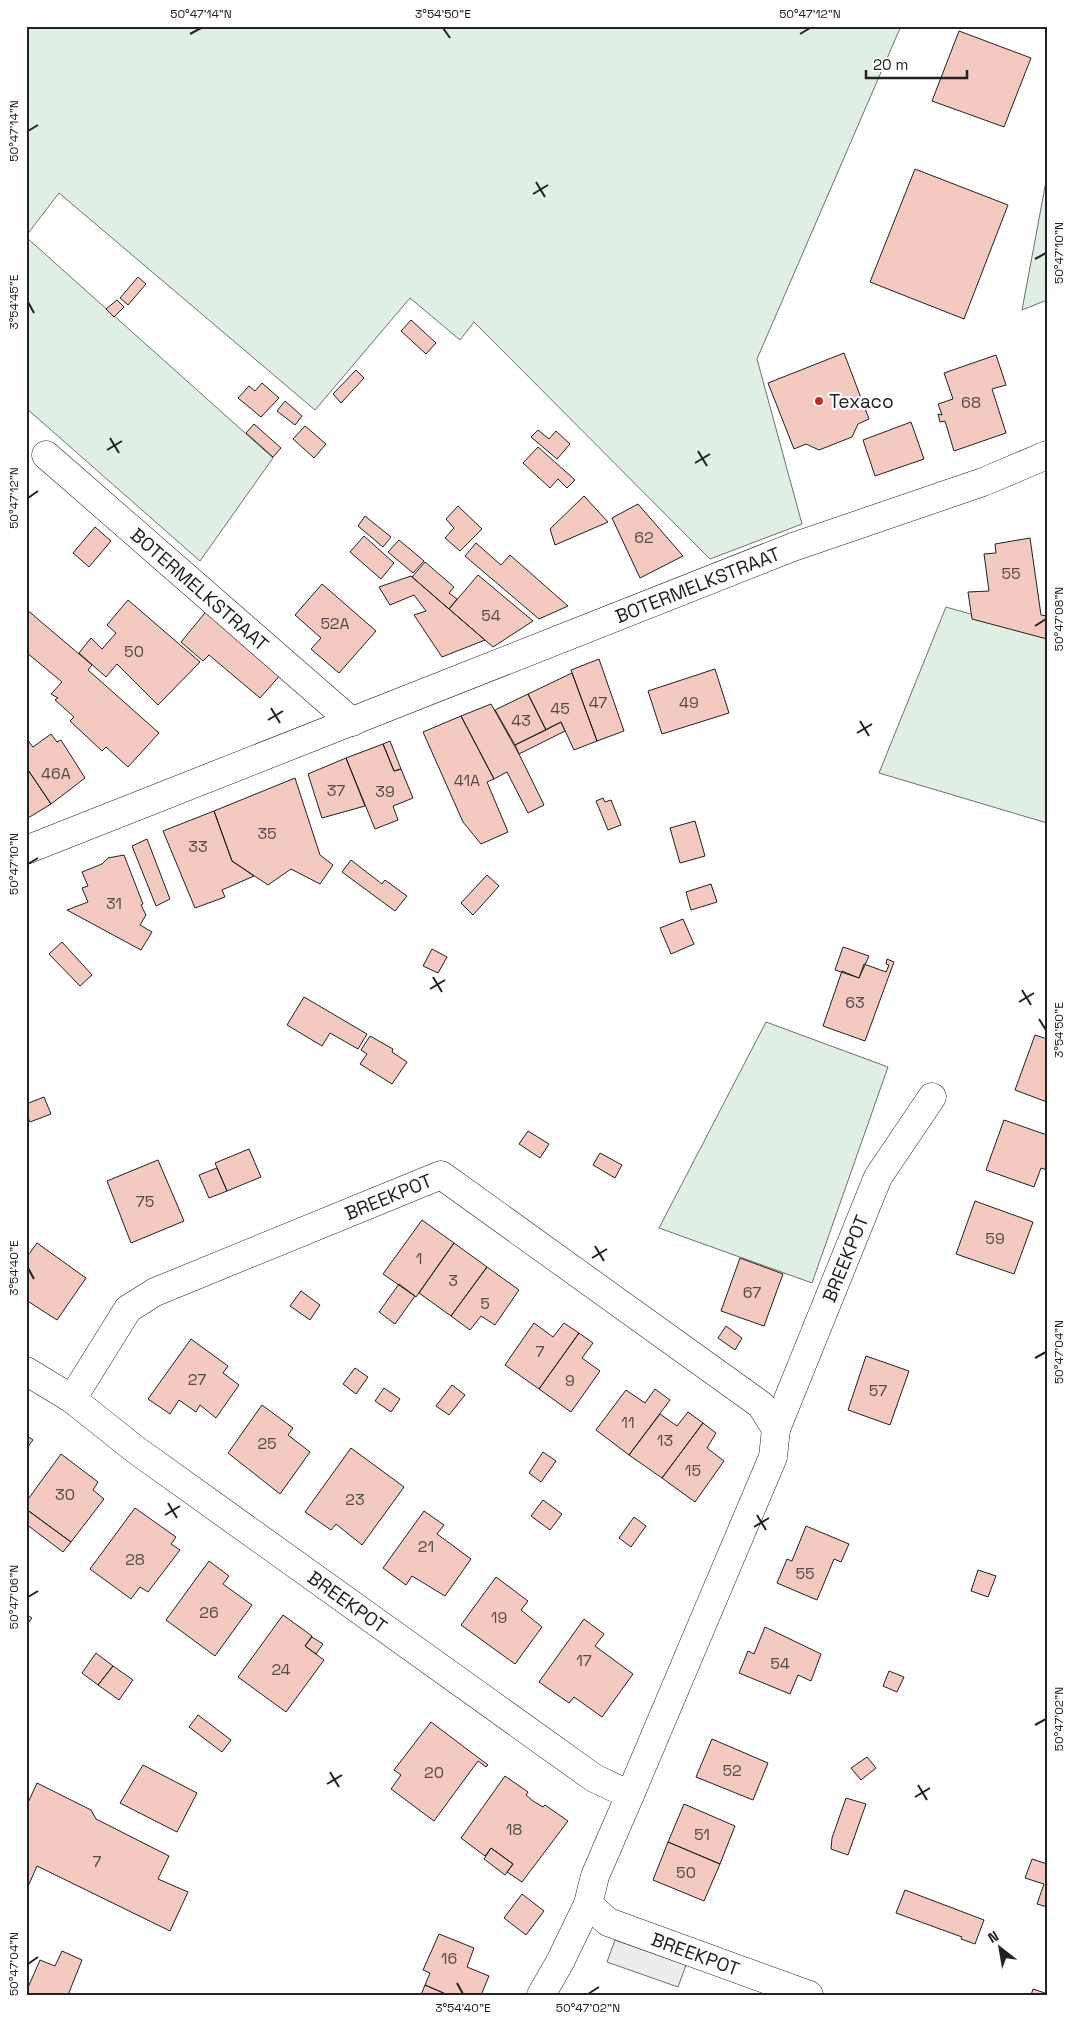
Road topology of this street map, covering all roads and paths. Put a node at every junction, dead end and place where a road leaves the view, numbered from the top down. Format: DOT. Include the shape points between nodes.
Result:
graph roads {
  1 [pos="46,455"];
  2 [pos="1047,455"];
  3 [pos="352,722"];
  4 [pos="26,850"];
  5 [pos="932,1097"];
  6 [pos="26,1372"];
  7 [pos="72,1400"];
  8 [pos="776,1429"];
  9 [pos="630,1796"];
  10 [pos="588,1904"];
  11 [pos="541,1995"];
  12 [pos="809,1995"];
  1 -- 3 [label="street, BOTERMELKSTRAAT"];
  2 -- 3 [label="street, BOTERMELKSTRAAT" via="983,482 794,547"];
  3 -- 4 [label="street, BOTERMELKSTRAAT"];
  5 -- 8 [label="street, BREEKPOT" via="878,1177"];
  6 -- 7 [label="street, BREEKPOT"];
  7 -- 8 [label="street, BREEKPOT" via="128,1309 155,1292 441,1175 761,1405"];
  7 -- 9 [label="street, BREEKPOT" via="377,1625 594,1778"];
  8 -- 9 [label="street, BREEKPOT" via="773,1457"];
  9 -- 10 [label="street, BREEKPOT" via="595,1876"];
  10 -- 11 [label="street, BREEKPOT"];
  10 -- 12 [label="street, BREEKPOT" via="608,1922"];
}
